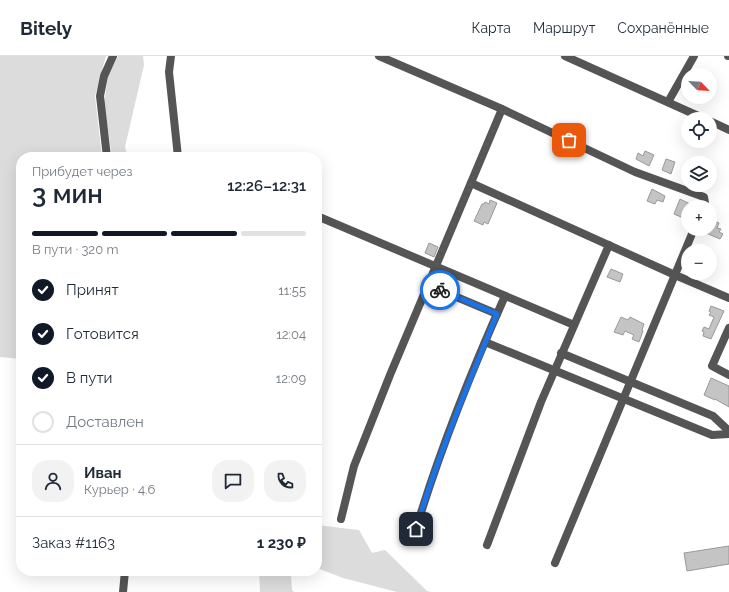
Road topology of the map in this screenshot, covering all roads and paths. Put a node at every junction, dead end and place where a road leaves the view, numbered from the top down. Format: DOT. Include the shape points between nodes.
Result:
graph roads {
  1 [pos="113,56"];
  2 [pos="171,56"];
  3 [pos="379,56"];
  4 [pos="566,56"];
  5 [pos="694,56"];
  6 [pos="668,102"];
  7 [pos="502,109"];
  8 [pos="690,112"];
  9 [pos="717,124"];
  10 [pos="729,130"];
  11 [pos="106,152"];
  12 [pos="177,152"];
  13 [pos="471,183"];
  14 [pos="704,200"];
  15 [pos="322,218"];
  16 [pos="691,236"];
  17 [pos="609,245"];
  18 [pos="436,267"];
  19 [pos="675,275"];
  20 [pos="428,285"];
  21 [pos="505,296"];
  22 [pos="729,298"];
  23 [pos="497,314"];
  24 [pos="574,325"];
  25 [pos="729,328"];
  26 [pos="486,342"];
  27 [pos="562,353"];
  28 [pos="554,371"];
  29 [pos="729,375"];
  30 [pos="630,381"];
  31 [pos="623,399"];
  32 [pos="729,433"];
  33 [pos="341,519"];
  34 [pos="416,529"];
  35 [pos="487,545"];
  36 [pos="555,563"];
  37 [pos="125,576"];
  38 [pos="123,592"];
  1 -- 11 [label="street" via="104,76 100,96"];
  2 -- 12 [label="street" via="169,72"];
  3 -- 7 [label="street"];
  4 -- 6 [label="street"];
  5 -- 6 [label="street"];
  6 -- 8 [label="street"];
  7 -- 13 [label="street"];
  7 -- 14 [label="street" via="635,172 704,197"];
  9 -- 10 [label="street"];
  13 -- 17 [label="street"];
  13 -- 18 [label="street"];
  15 -- 18 [label="street"];
  16 -- 19 [label="street"];
  17 -- 19 [label="street"];
  17 -- 24 [label="street"];
  18 -- 20 [label="street"];
  18 -- 21 [label="street"];
  19 -- 22 [label="street"];
  19 -- 30 [label="street"];
  20 -- 23 [label="street"];
  20 -- 33 [label="street" via="354,466"];
  21 -- 23 [label="street"];
  21 -- 24 [label="street"];
  23 -- 26 [label="street"];
  24 -- 27 [label="street"];
  25 -- 29 [label="street" via="712,366"];
  26 -- 28 [label="street"];
  26 -- 34 [label="street" via="455,415"];
  27 -- 28 [label="street"];
  27 -- 30 [label="street"];
  28 -- 31 [label="street"];
  28 -- 35 [label="street"];
  30 -- 31 [label="street"];
  30 -- 32 [label="street" via="713,416"];
  31 -- 32 [label="street" via="712,435"];
  31 -- 36 [label="street"];
  37 -- 38 [label="street"];
}
